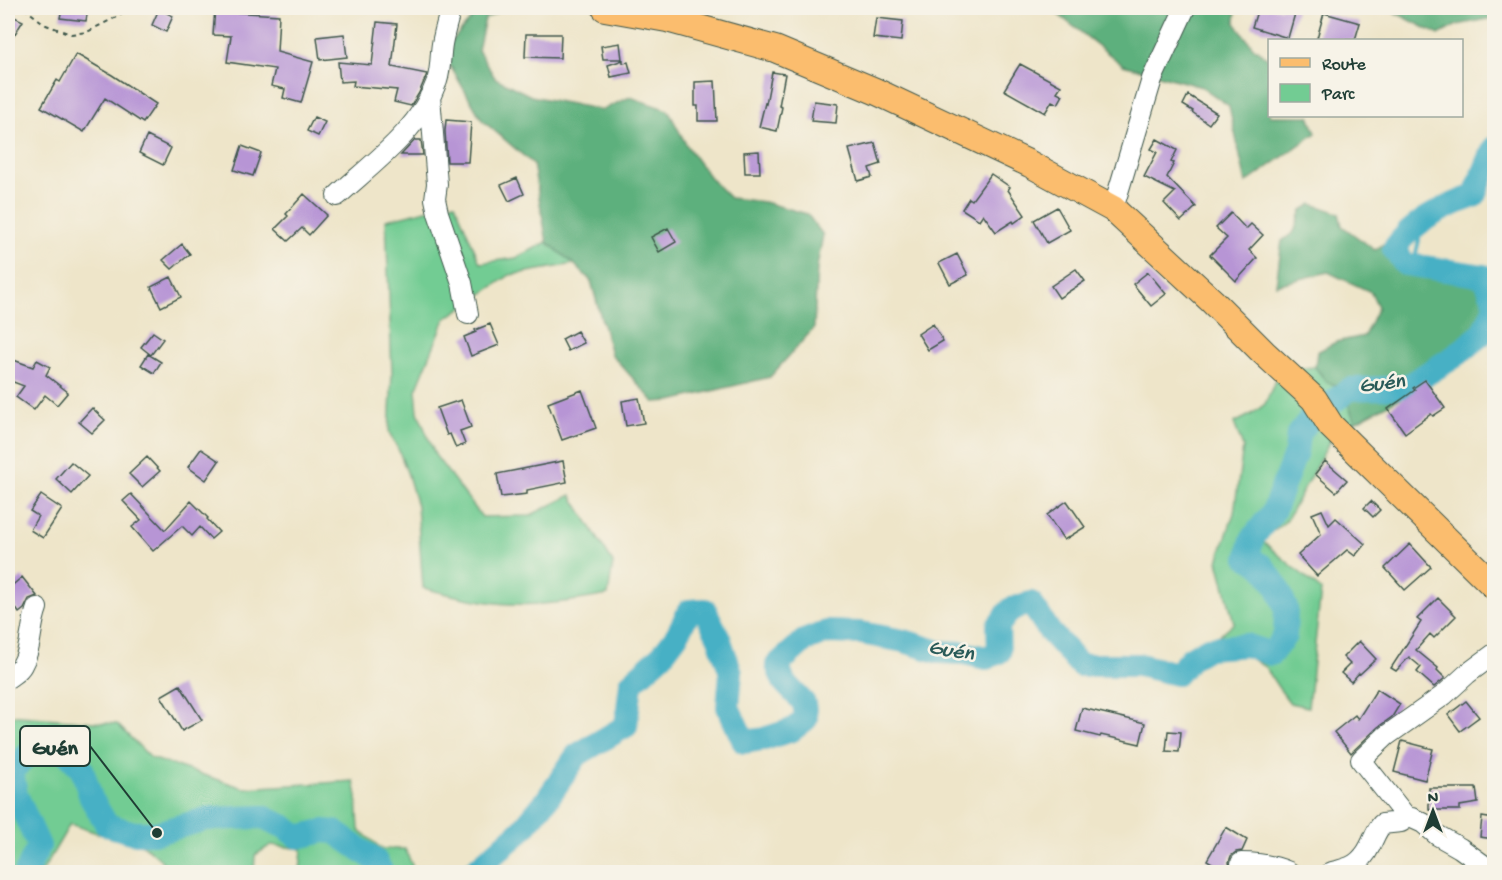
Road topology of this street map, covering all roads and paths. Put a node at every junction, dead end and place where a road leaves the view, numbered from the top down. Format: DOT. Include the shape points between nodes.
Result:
graph roads {
  1 [pos="24,8"];
  2 [pos="134,8"];
  3 [pos="451,8"];
  4 [pos="605,8"];
  5 [pos="1185,8"];
  6 [pos="430,96"];
  7 [pos="337,196"];
  8 [pos="1113,209"];
  9 [pos="468,314"];
  10 [pos="1494,586"];
  11 [pos="37,608"];
  12 [pos="1494,654"];
  13 [pos="8,678"];
  14 [pos="1407,818"];
  15 [pos="1241,863"];
  16 [pos="1289,873"];
  17 [pos="1332,873"];
  18 [pos="1493,873"];
  1 -- 2 [label="path" via="46,25 71,34 87,32"];
  3 -- 6 [label="street" via="437,81"];
  4 -- 8 [label="main road" via="667,19 775,49 876,91 1020,159"];
  5 -- 8 [label="street" via="1152,79"];
  6 -- 7 [label="street" via="392,148"];
  6 -- 9 [label="street" via="435,199"];
  8 -- 10 [label="main road" via="1314,399 1331,426"];
  11 -- 13 [label="street" via="22,665"];
  12 -- 14 [label="street" via="1386,736 1361,760"];
  14 -- 17 [label="street" via="1382,824 1358,864"];
  14 -- 18 [label="street" via="1423,823"];
  15 -- 16 [label="street" via="1263,864"];
}
